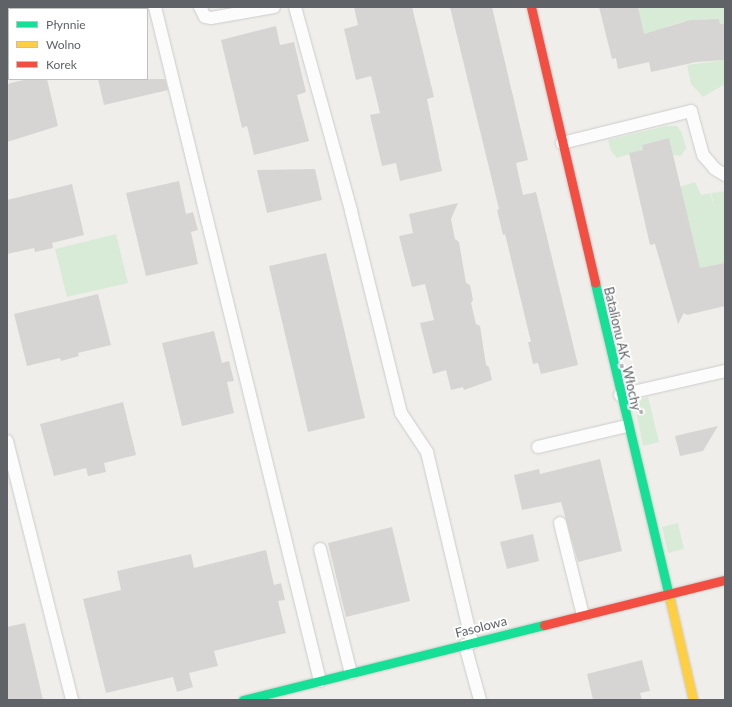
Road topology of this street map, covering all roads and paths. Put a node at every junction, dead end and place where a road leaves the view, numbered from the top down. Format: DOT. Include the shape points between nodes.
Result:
graph roads {
  1 [pos="155,7"];
  2 [pos="200,7"];
  3 [pos="274,7"];
  4 [pos="295,7"];
  5 [pos="531,7"];
  6 [pos="562,143"];
  7 [pos="725,175"];
  8 [pos="725,371"];
  9 [pos="620,395"];
  10 [pos="627,426"];
  11 [pos="7,441"];
  12 [pos="538,447"];
  13 [pos="560,523"];
  14 [pos="320,550"];
  15 [pos="725,580"];
  16 [pos="668,594"];
  17 [pos="583,615"];
  18 [pos="468,644"];
  19 [pos="351,673"];
  20 [pos="320,681"];
  21 [pos="251,699"];
  22 [pos="72,700"];
  23 [pos="480,700"];
  24 [pos="693,700"];
  1 -- 20 [label="lane"];
  2 -- 3 [label="lane" via="205,17 211,18"];
  4 -- 18 [label="lane" via="351,211 401,413 427,452"];
  5 -- 6 [label="street, Batalionu AK „Włochy”"];
  6 -- 7 [label="lane" via="691,111 703,155 715,169"];
  6 -- 9 [label="street, Batalionu AK „Włochy”"];
  8 -- 9 [label="lane"];
  9 -- 10 [label="street, Batalionu AK „Włochy”"];
  10 -- 12 [label="lane"];
  10 -- 16 [label="street, Batalionu AK „Włochy”"];
  11 -- 22 [label="lane"];
  13 -- 17 [label="lane"];
  14 -- 19 [label="lane"];
  15 -- 16 [label="street, Fasolowa"];
  16 -- 17 [label="street, Fasolowa"];
  16 -- 24 [label="street, Batalionu AK „Włochy”"];
  17 -- 18 [label="street, Fasolowa"];
  18 -- 19 [label="street, Fasolowa"];
  18 -- 23 [label="lane"];
  19 -- 20 [label="street, Fasolowa"];
  20 -- 21 [label="street, Fasolowa"];
}
